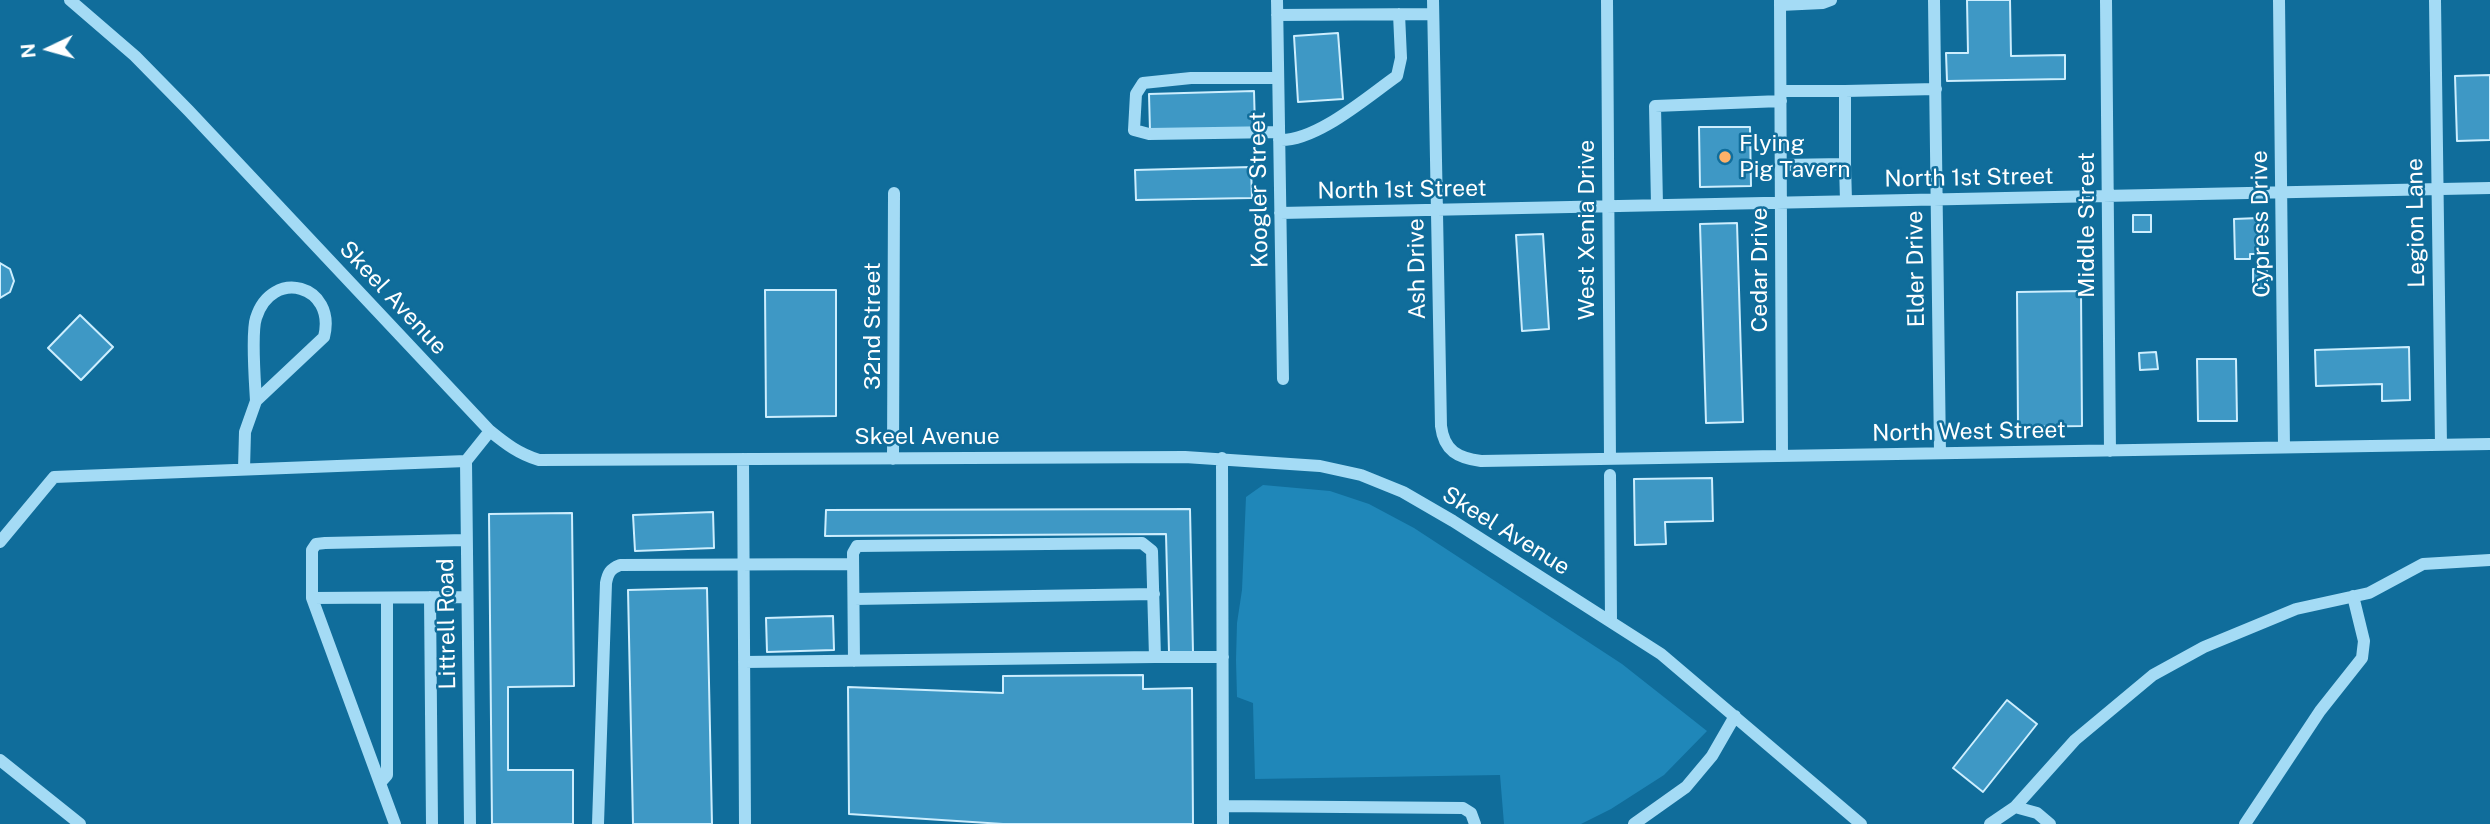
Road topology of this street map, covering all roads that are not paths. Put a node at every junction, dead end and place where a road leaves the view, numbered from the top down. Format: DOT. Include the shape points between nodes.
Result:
graph roads {
  1 [pos="70,0"];
  2 [pos="1277,0"];
  3 [pos="1433,0"];
  4 [pos="1607,0"];
  5 [pos="1831,0"];
  6 [pos="1934,0"];
  7 [pos="2106,0"];
  8 [pos="2279,0"];
  9 [pos="2435,0"];
  10 [pos="1780,3"];
  11 [pos="1399,14"];
  12 [pos="1433,14"];
  13 [pos="1277,15"];
  14 [pos="1278,78"];
  15 [pos="1936,89"];
  16 [pos="1845,91"];
  17 [pos="1781,96"];
  18 [pos="1279,136"];
  19 [pos="1845,164"];
  20 [pos="1781,165"];
  21 [pos="2490,188"];
  22 [pos="2436,190"];
  23 [pos="2281,192"];
  24 [pos="894,193"];
  25 [pos="2108,196"];
  26 [pos="1937,200"];
  27 [pos="1846,201"];
  28 [pos="1781,203"];
  29 [pos="1657,205"];
  30 [pos="1608,206"];
  31 [pos="1437,210"];
  32 [pos="1280,213"];
  33 [pos="1283,379"];
  34 [pos="256,401"];
  35 [pos="490,431"];
  36 [pos="2490,444"];
  37 [pos="2441,445"];
  38 [pos="2284,447"];
  39 [pos="1451,450"];
  40 [pos="2110,450"];
  41 [pos="1940,453"];
  42 [pos="1782,456"];
  43 [pos="893,458"];
  44 [pos="1222,458"];
  45 [pos="743,459"];
  46 [pos="1610,459"];
  47 [pos="466,461"];
  48 [pos="244,469"];
  49 [pos="1610,475"];
  50 [pos="5,525"];
  51 [pos="467,540"];
  52 [pos="0,542"];
  53 [pos="2490,560"];
  54 [pos="853,564"];
  55 [pos="744,565"];
  56 [pos="1154,594"];
  57 [pos="2353,596"];
  58 [pos="430,597"];
  59 [pos="467,597"];
  60 [pos="312,598"];
  61 [pos="387,598"];
  62 [pos="853,598"];
  63 [pos="1611,622"];
  64 [pos="1155,657"];
  65 [pos="1223,657"];
  66 [pos="855,661"];
  67 [pos="744,662"];
  68 [pos="1735,716"];
  69 [pos="0,760"];
  70 [pos="380,783"];
  71 [pos="1223,806"];
  72 [pos="2015,807"];
  73 [pos="80,824"];
  74 [pos="395,824"];
  75 [pos="432,824"];
  76 [pos="470,824"];
  77 [pos="598,824"];
  78 [pos="745,824"];
  79 [pos="1223,824"];
  80 [pos="1475,824"];
  81 [pos="1634,824"];
  82 [pos="1861,824"];
  83 [pos="1990,824"];
  84 [pos="2050,824"];
  85 [pos="2245,824"];
  1 -- 35 [label="street, Skeel Avenue" via="100,23 189,111"];
  2 -- 13 [label="street, Koogler Street"];
  3 -- 12 [label="street, Ash Drive"];
  4 -- 30 [label="street, West Xenia Drive"];
  5 -- 10 [label="street"];
  6 -- 15 [label="street, Elder Drive"];
  7 -- 25 [label="street, Middle Street"];
  8 -- 23 [label="street, Cypress Drive"];
  9 -- 22 [label="street, Legion Lane"];
  10 -- 17 [label="street, Cedar Drive"];
  11 -- 12 [label="street"];
  11 -- 13 [label="street"];
  11 -- 18 [label="street" via="1397,76 1322,127 1298,138"];
  12 -- 31 [label="street, Ash Drive"];
  13 -- 14 [label="street, Koogler Street"];
  14 -- 18 [label="street, Koogler Street"];
  14 -- 18 [label="street" via="1143,83 1136,94 1134,130"];
  15 -- 16 [label="street"];
  15 -- 26 [label="street, Elder Drive"];
  16 -- 17 [label="street"];
  16 -- 19 [label="street"];
  17 -- 20 [label="street, Cedar Drive"];
  17 -- 29 [label="street" via="1655,106"];
  18 -- 32 [label="street, Koogler Street"];
  19 -- 20 [label="street"];
  19 -- 27 [label="street"];
  20 -- 28 [label="street, Cedar Drive"];
  21 -- 22 [label="street, North 1st Street"];
  22 -- 23 [label="street, North 1st Street"];
  22 -- 37 [label="street, Legion Lane"];
  23 -- 25 [label="street, North 1st Street"];
  23 -- 38 [label="street, Cypress Drive"];
  24 -- 43 [label="street, 32nd Street"];
  25 -- 26 [label="street, North 1st Street"];
  25 -- 40 [label="street, Middle Street"];
  26 -- 27 [label="street, North 1st Street"];
  26 -- 41 [label="street, Elder Drive"];
  27 -- 28 [label="street, North 1st Street"];
  28 -- 29 [label="street, North 1st Street"];
  28 -- 42 [label="street, Cedar Drive"];
  29 -- 30 [label="street, North 1st Street"];
  30 -- 31 [label="street, North 1st Street"];
  30 -- 46 [label="street, West Xenia Drive"];
  31 -- 32 [label="street, North 1st Street"];
  31 -- 39 [label="street, Ash Drive" via="1441,426 1442,440"];
  32 -- 33 [label="street, Koogler Street"];
  34 -- 34 [label="street" via="324,337 323,305 296,286 278,290 262,304 254,321"];
  34 -- 48 [label="street" via="245,432"];
  35 -- 45 [label="street, Skeel Avenue" via="511,448 539,460"];
  35 -- 47 [label="street"];
  36 -- 37 [label="street, North West Street"];
  37 -- 38 [label="street, North West Street"];
  38 -- 40 [label="street, North West Street"];
  39 -- 46 [label="street, North West Street" via="1465,459 1481,461"];
  40 -- 41 [label="street, North West Street"];
  41 -- 42 [label="street, North West Street"];
  42 -- 46 [label="street, North West Street"];
  43 -- 44 [label="street, Skeel Avenue"];
  43 -- 45 [label="street, Skeel Avenue"];
  44 -- 63 [label="street, Skeel Avenue" via="1320,466 1385,484 1453,521"];
  44 -- 65 [label="street"];
  45 -- 55 [label="street"];
  47 -- 48 [label="street"];
  47 -- 51 [label="street, Littrell Road"];
  48 -- 50 [label="street" via="54,477"];
  49 -- 63 [label="street"];
  50 -- 52 [label="street"];
  51 -- 59 [label="street, Littrell Road"];
  51 -- 60 [label="street" via="316,544 311,555"];
  53 -- 57 [label="street" via="2423,564 2369,593"];
  54 -- 55 [label="street"];
  54 -- 56 [label="street" via="857,546 1142,544 1152,551"];
  54 -- 62 [label="street"];
  55 -- 67 [label="street"];
  55 -- 77 [label="street" via="620,565 607,573"];
  56 -- 62 [label="street"];
  56 -- 64 [label="street"];
  57 -- 72 [label="street" via="2297,610 2204,647 2153,675 2075,740"];
  57 -- 85 [label="street" via="2364,641 2362,658 2320,711"];
  58 -- 59 [label="street"];
  58 -- 61 [label="street"];
  58 -- 75 [label="street"];
  59 -- 76 [label="street, Littrell Road"];
  60 -- 61 [label="street"];
  60 -- 70 [label="street"];
  61 -- 70 [label="street" via="387,775"];
  62 -- 66 [label="street"];
  63 -- 68 [label="street, Skeel Avenue" via="1661,654"];
  64 -- 65 [label="street"];
  64 -- 66 [label="street"];
  65 -- 71 [label="street"];
  66 -- 67 [label="street"];
  67 -- 78 [label="street"];
  68 -- 81 [label="street" via="1686,787"];
  68 -- 82 [label="street, Skeel Avenue"];
  69 -- 73 [label="street"];
  70 -- 74 [label="street"];
  71 -- 79 [label="street"];
  71 -- 80 [label="street" via="1463,808"];
  72 -- 83 [label="street"];
  72 -- 84 [label="street" via="2037,813"];
}
